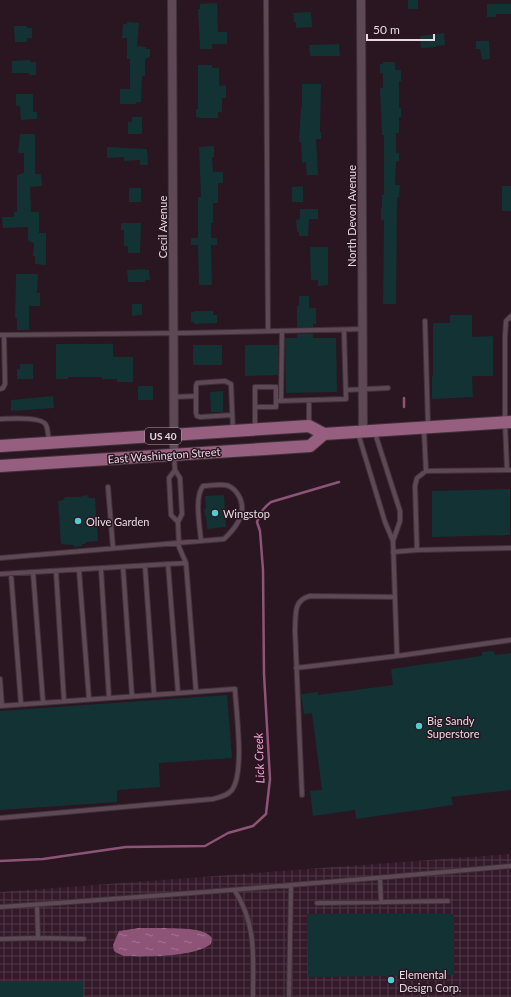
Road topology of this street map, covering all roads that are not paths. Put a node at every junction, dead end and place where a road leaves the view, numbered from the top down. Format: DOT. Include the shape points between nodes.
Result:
graph roads {
  1 [pos="172,0"];
  2 [pos="266,0"];
  3 [pos="361,0"];
  4 [pos="511,316"];
  5 [pos="425,321"];
  6 [pos="363,329"];
  7 [pos="344,330"];
  8 [pos="282,331"];
  9 [pos="268,332"];
  10 [pos="173,333"];
  11 [pos="2,335"];
  12 [pos="388,388"];
  13 [pos="0,389"];
  14 [pos="363,389"];
  15 [pos="346,390"];
  16 [pos="196,396"];
  17 [pos="173,397"];
  18 [pos="308,400"];
  19 [pos="276,401"];
  20 [pos="281,401"];
  21 [pos="255,407"];
  22 [pos="232,415"];
  23 [pos="0,419"];
  24 [pos="508,422"];
  25 [pos="309,426"];
  26 [pos="426,428"];
  27 [pos="255,429"];
  28 [pos="233,431"];
  29 [pos="365,432"];
  30 [pos="324,434"];
  31 [pos="173,435"];
  32 [pos="49,443"];
  33 [pos="0,446"];
  34 [pos="174,455"];
  35 [pos="0,466"];
  36 [pos="175,470"];
  37 [pos="509,470"];
  38 [pos="426,471"];
  39 [pos="108,486"];
  40 [pos="178,522"];
  41 [pos="201,541"];
  42 [pos="393,541"];
  43 [pos="179,542"];
  44 [pos="113,548"];
  45 [pos="511,548"];
  46 [pos="416,550"];
  47 [pos="393,552"];
  48 [pos="0,558"];
  49 [pos="186,563"];
  50 [pos="168,564"];
  51 [pos="145,566"];
  52 [pos="123,567"];
  53 [pos="101,568"];
  54 [pos="79,570"];
  55 [pos="56,571"];
  56 [pos="33,572"];
  57 [pos="0,574"];
  58 [pos="11,574"];
  59 [pos="395,597"];
  60 [pos="511,640"];
  61 [pos="397,656"];
  62 [pos="296,668"];
  63 [pos="0,679"];
  64 [pos="196,691"];
  65 [pos="178,692"];
  66 [pos="154,694"];
  67 [pos="132,696"];
  68 [pos="109,698"];
  69 [pos="89,699"];
  70 [pos="64,701"];
  71 [pos="43,702"];
  72 [pos="21,704"];
  73 [pos="1,706"];
  74 [pos="302,796"];
  75 [pos="0,818"];
  76 [pos="511,866"];
  77 [pos="380,878"];
  78 [pos="292,885"];
  79 [pos="235,890"];
  80 [pos="448,901"];
  81 [pos="381,902"];
  82 [pos="317,903"];
  83 [pos="37,905"];
  84 [pos="0,907"];
  85 [pos="38,938"];
  86 [pos="84,938"];
  87 [pos="0,939"];
  88 [pos="253,997"];
  89 [pos="289,997"];
  1 -- 10 [label="street, Cecil Avenue"];
  2 -- 9 [label="lane"];
  3 -- 6 [label="street, North Devon Avenue"];
  4 -- 24 [label="lane" via="506,321 505,337"];
  5 -- 26 [label="lane"];
  6 -- 7 [label="lane"];
  6 -- 14 [label="street, North Devon Avenue"];
  7 -- 8 [label="lane"];
  7 -- 15 [label="lane"];
  8 -- 9 [label="lane"];
  8 -- 20 [label="lane"];
  9 -- 10 [label="lane"];
  10 -- 11 [label="lane"];
  10 -- 17 [label="street, Cecil Avenue"];
  11 -- 13 [label="lane" via="5,384"];
  12 -- 14 [label="lane"];
  14 -- 15 [label="lane"];
  14 -- 29 [label="street, North Devon Avenue"];
  15 -- 18 [label="lane" via="346,399"];
  16 -- 17 [label="lane"];
  16 -- 22 [label="lane" via="197,416"];
  16 -- 22 [label="lane" via="197,383 229,382"];
  17 -- 31 [label="street, Cecil Avenue"];
  18 -- 20 [label="lane"];
  18 -- 25 [label="lane"];
  19 -- 20 [label="lane"];
  19 -- 21 [label="lane" via="276,407"];
  19 -- 21 [label="lane" via="276,387 255,387"];
  21 -- 27 [label="lane"];
  22 -- 28 [label="lane"];
  23 -- 32 [label="lane" via="38,419 47,425"];
  24 -- 26 [label="main road"];
  24 -- 37 [label="lane"];
  25 -- 27 [label="main road, East Washington Street / US 40"];
  25 -- 30 [label="main road"];
  26 -- 29 [label="main road"];
  26 -- 38 [label="lane"];
  27 -- 28 [label="main road, East Washington Street / US 40"];
  28 -- 31 [label="main road, East Washington Street / US 40"];
  29 -- 30 [label="main road"];
  29 -- 42 [label="lane" via="385,522"];
  29 -- 42 [label="lane" via="400,511 400,520"];
  30 -- 34 [label="main road, East Washington Street / US 40" via="310,446"];
  31 -- 32 [label="main road, East Washington Street / US 40"];
  31 -- 34 [label="street, Cecil Avenue"];
  32 -- 33 [label="main road, East Washington Street / US 40"];
  34 -- 35 [label="main road, East Washington Street / US 40"];
  34 -- 36 [label="lane"];
  36 -- 40 [label="lane" via="180,478 182,514"];
  36 -- 40 [label="lane" via="169,478 171,515"];
  37 -- 38 [label="lane"];
  38 -- 46 [label="lane" via="417,478 415,486"];
  39 -- 44 [label="lane"];
  40 -- 43 [label="lane"];
  41 -- 41 [label="lane" via="224,539 238,522 241,501 232,488 225,485 203,486 199,490"];
  41 -- 43 [label="lane"];
  42 -- 47 [label="lane"];
  43 -- 44 [label="lane"];
  43 -- 49 [label="lane"];
  44 -- 48 [label="lane"];
  45 -- 46 [label="lane"];
  46 -- 47 [label="lane"];
  47 -- 59 [label="lane"];
  49 -- 50 [label="lane"];
  49 -- 64 [label="lane"];
  50 -- 51 [label="lane"];
  50 -- 65 [label="lane"];
  51 -- 52 [label="lane"];
  51 -- 66 [label="lane"];
  52 -- 53 [label="lane"];
  52 -- 67 [label="lane"];
  53 -- 54 [label="lane"];
  53 -- 68 [label="lane"];
  54 -- 55 [label="lane"];
  54 -- 69 [label="lane"];
  55 -- 56 [label="lane"];
  55 -- 70 [label="lane"];
  56 -- 58 [label="lane"];
  56 -- 71 [label="lane"];
  57 -- 58 [label="lane"];
  58 -- 72 [label="lane"];
  59 -- 61 [label="lane"];
  59 -- 62 [label="lane" via="302,598 297,605"];
  60 -- 61 [label="lane"];
  61 -- 62 [label="lane"];
  62 -- 74 [label="lane"];
  63 -- 73 [label="lane"];
  64 -- 65 [label="lane"];
  64 -- 75 [label="lane" via="235,688 238,765 236,780 228,794 213,800"];
  65 -- 66 [label="lane"];
  66 -- 67 [label="lane"];
  67 -- 68 [label="lane"];
  68 -- 69 [label="lane"];
  69 -- 70 [label="lane"];
  70 -- 71 [label="lane"];
  71 -- 72 [label="lane"];
  72 -- 73 [label="lane"];
  76 -- 77 [label="lane"];
  77 -- 78 [label="lane"];
  77 -- 81 [label="lane"];
  78 -- 79 [label="lane"];
  78 -- 89 [label="lane"];
  79 -- 83 [label="lane"];
  79 -- 88 [label="lane" via="249,920 252,935"];
  80 -- 81 [label="lane"];
  81 -- 82 [label="lane"];
  83 -- 84 [label="lane"];
  83 -- 85 [label="lane"];
  85 -- 86 [label="lane"];
  85 -- 87 [label="lane"];
}
